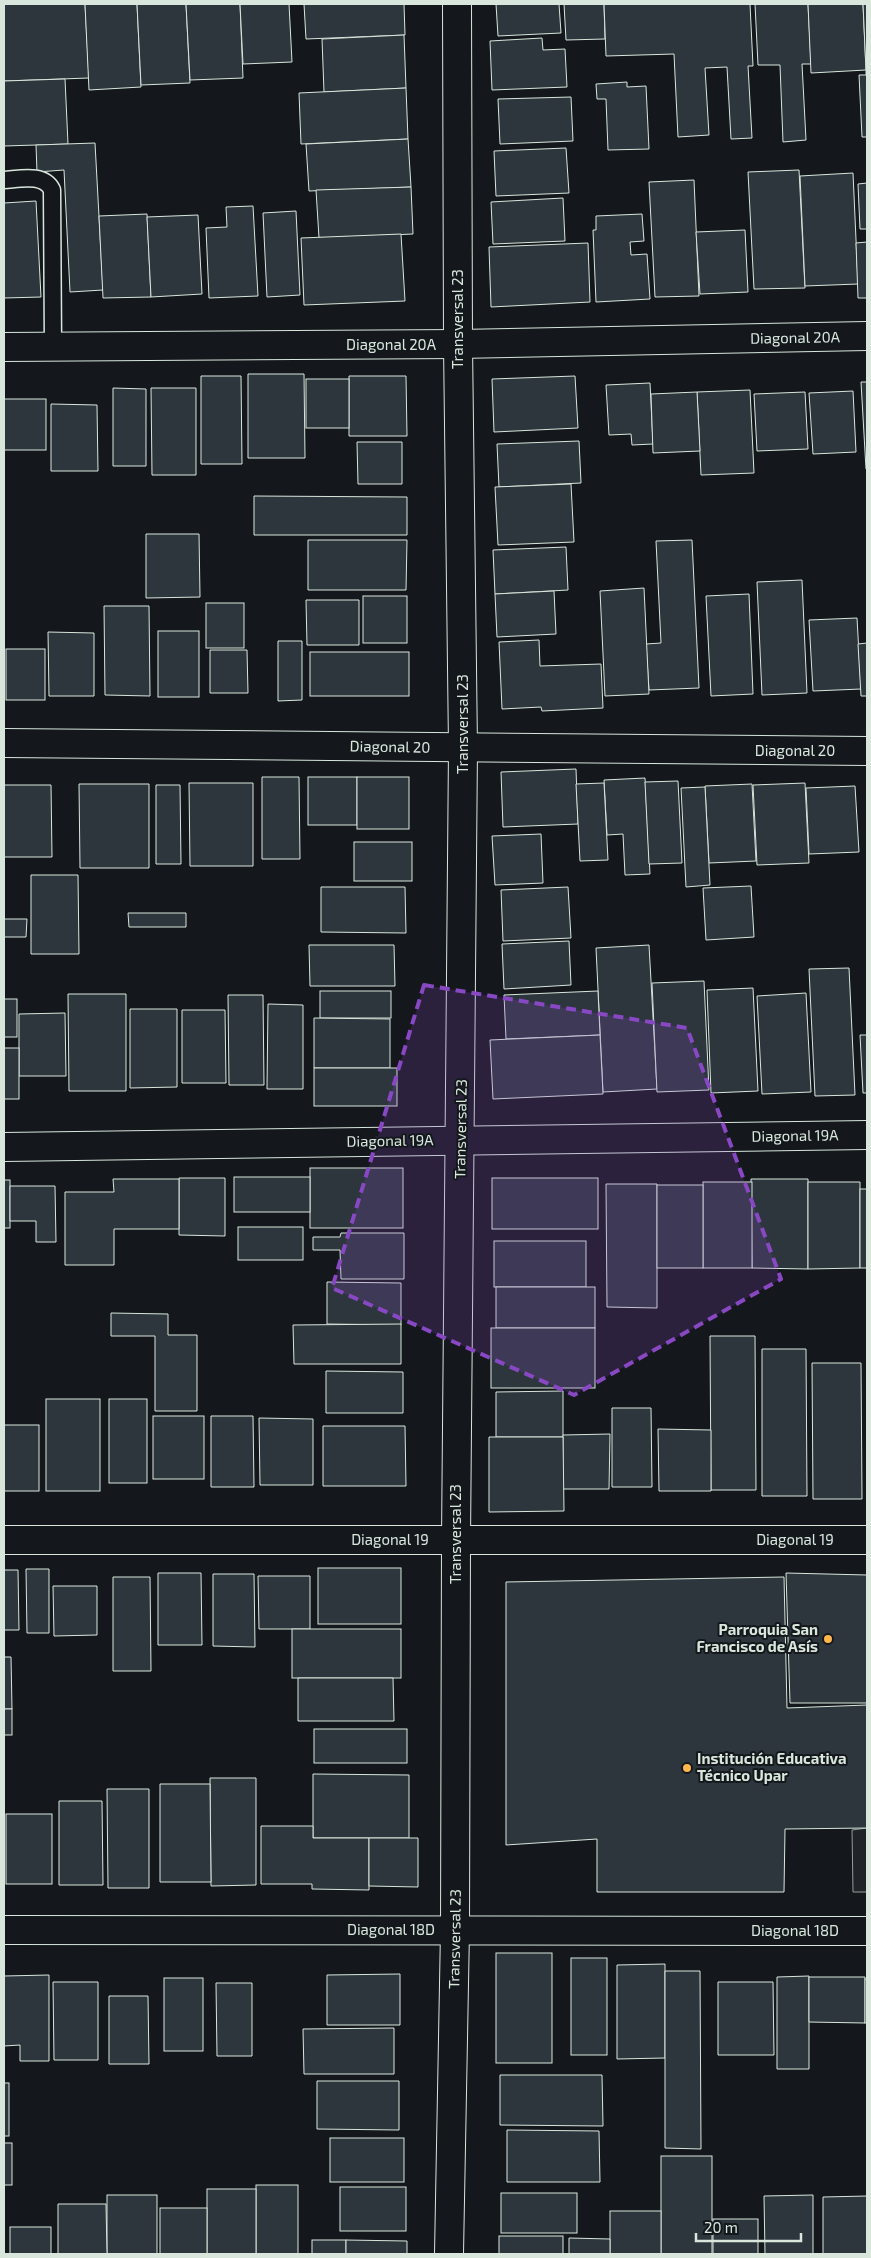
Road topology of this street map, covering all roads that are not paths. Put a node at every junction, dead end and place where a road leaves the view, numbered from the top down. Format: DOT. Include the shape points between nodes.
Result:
graph roads {
  1 [pos="457,4"];
  2 [pos="4,180"];
  3 [pos="867,336"];
  4 [pos="458,344"];
  5 [pos="4,347"];
  6 [pos="53,347"];
  7 [pos="4,743"];
  8 [pos="463,748"];
  9 [pos="867,751"];
  10 [pos="867,1136"];
  11 [pos="461,1140"];
  12 [pos="4,1147"];
  13 [pos="4,1540"];
  14 [pos="456,1540"];
  15 [pos="867,1540"];
  16 [pos="4,1930"];
  17 [pos="455,1930"];
  18 [pos="867,1931"];
  19 [pos="449,2254"];
  1 -- 4 [label="street, Transversal 23"];
  2 -- 6 [label="lane" via="41,179 52,190"];
  3 -- 4 [label="street, Diagonal 20A"];
  4 -- 6 [label="street, Diagonal 20A"];
  4 -- 8 [label="street, Transversal 23"];
  5 -- 6 [label="street, Diagonal 20A"];
  7 -- 8 [label="street, Diagonal 20"];
  8 -- 9 [label="street, Diagonal 20"];
  8 -- 11 [label="street, Transversal 23"];
  10 -- 11 [label="street, Diagonal 19A"];
  11 -- 12 [label="street, Diagonal 19A"];
  11 -- 14 [label="street, Transversal 23"];
  13 -- 14 [label="street, Diagonal 19"];
  14 -- 15 [label="street, Diagonal 19"];
  14 -- 17 [label="street, Transversal 23"];
  16 -- 17 [label="street, Diagonal 18D"];
  17 -- 18 [label="street, Diagonal 18D"];
  17 -- 19 [label="street, Transversal 23"];
}
